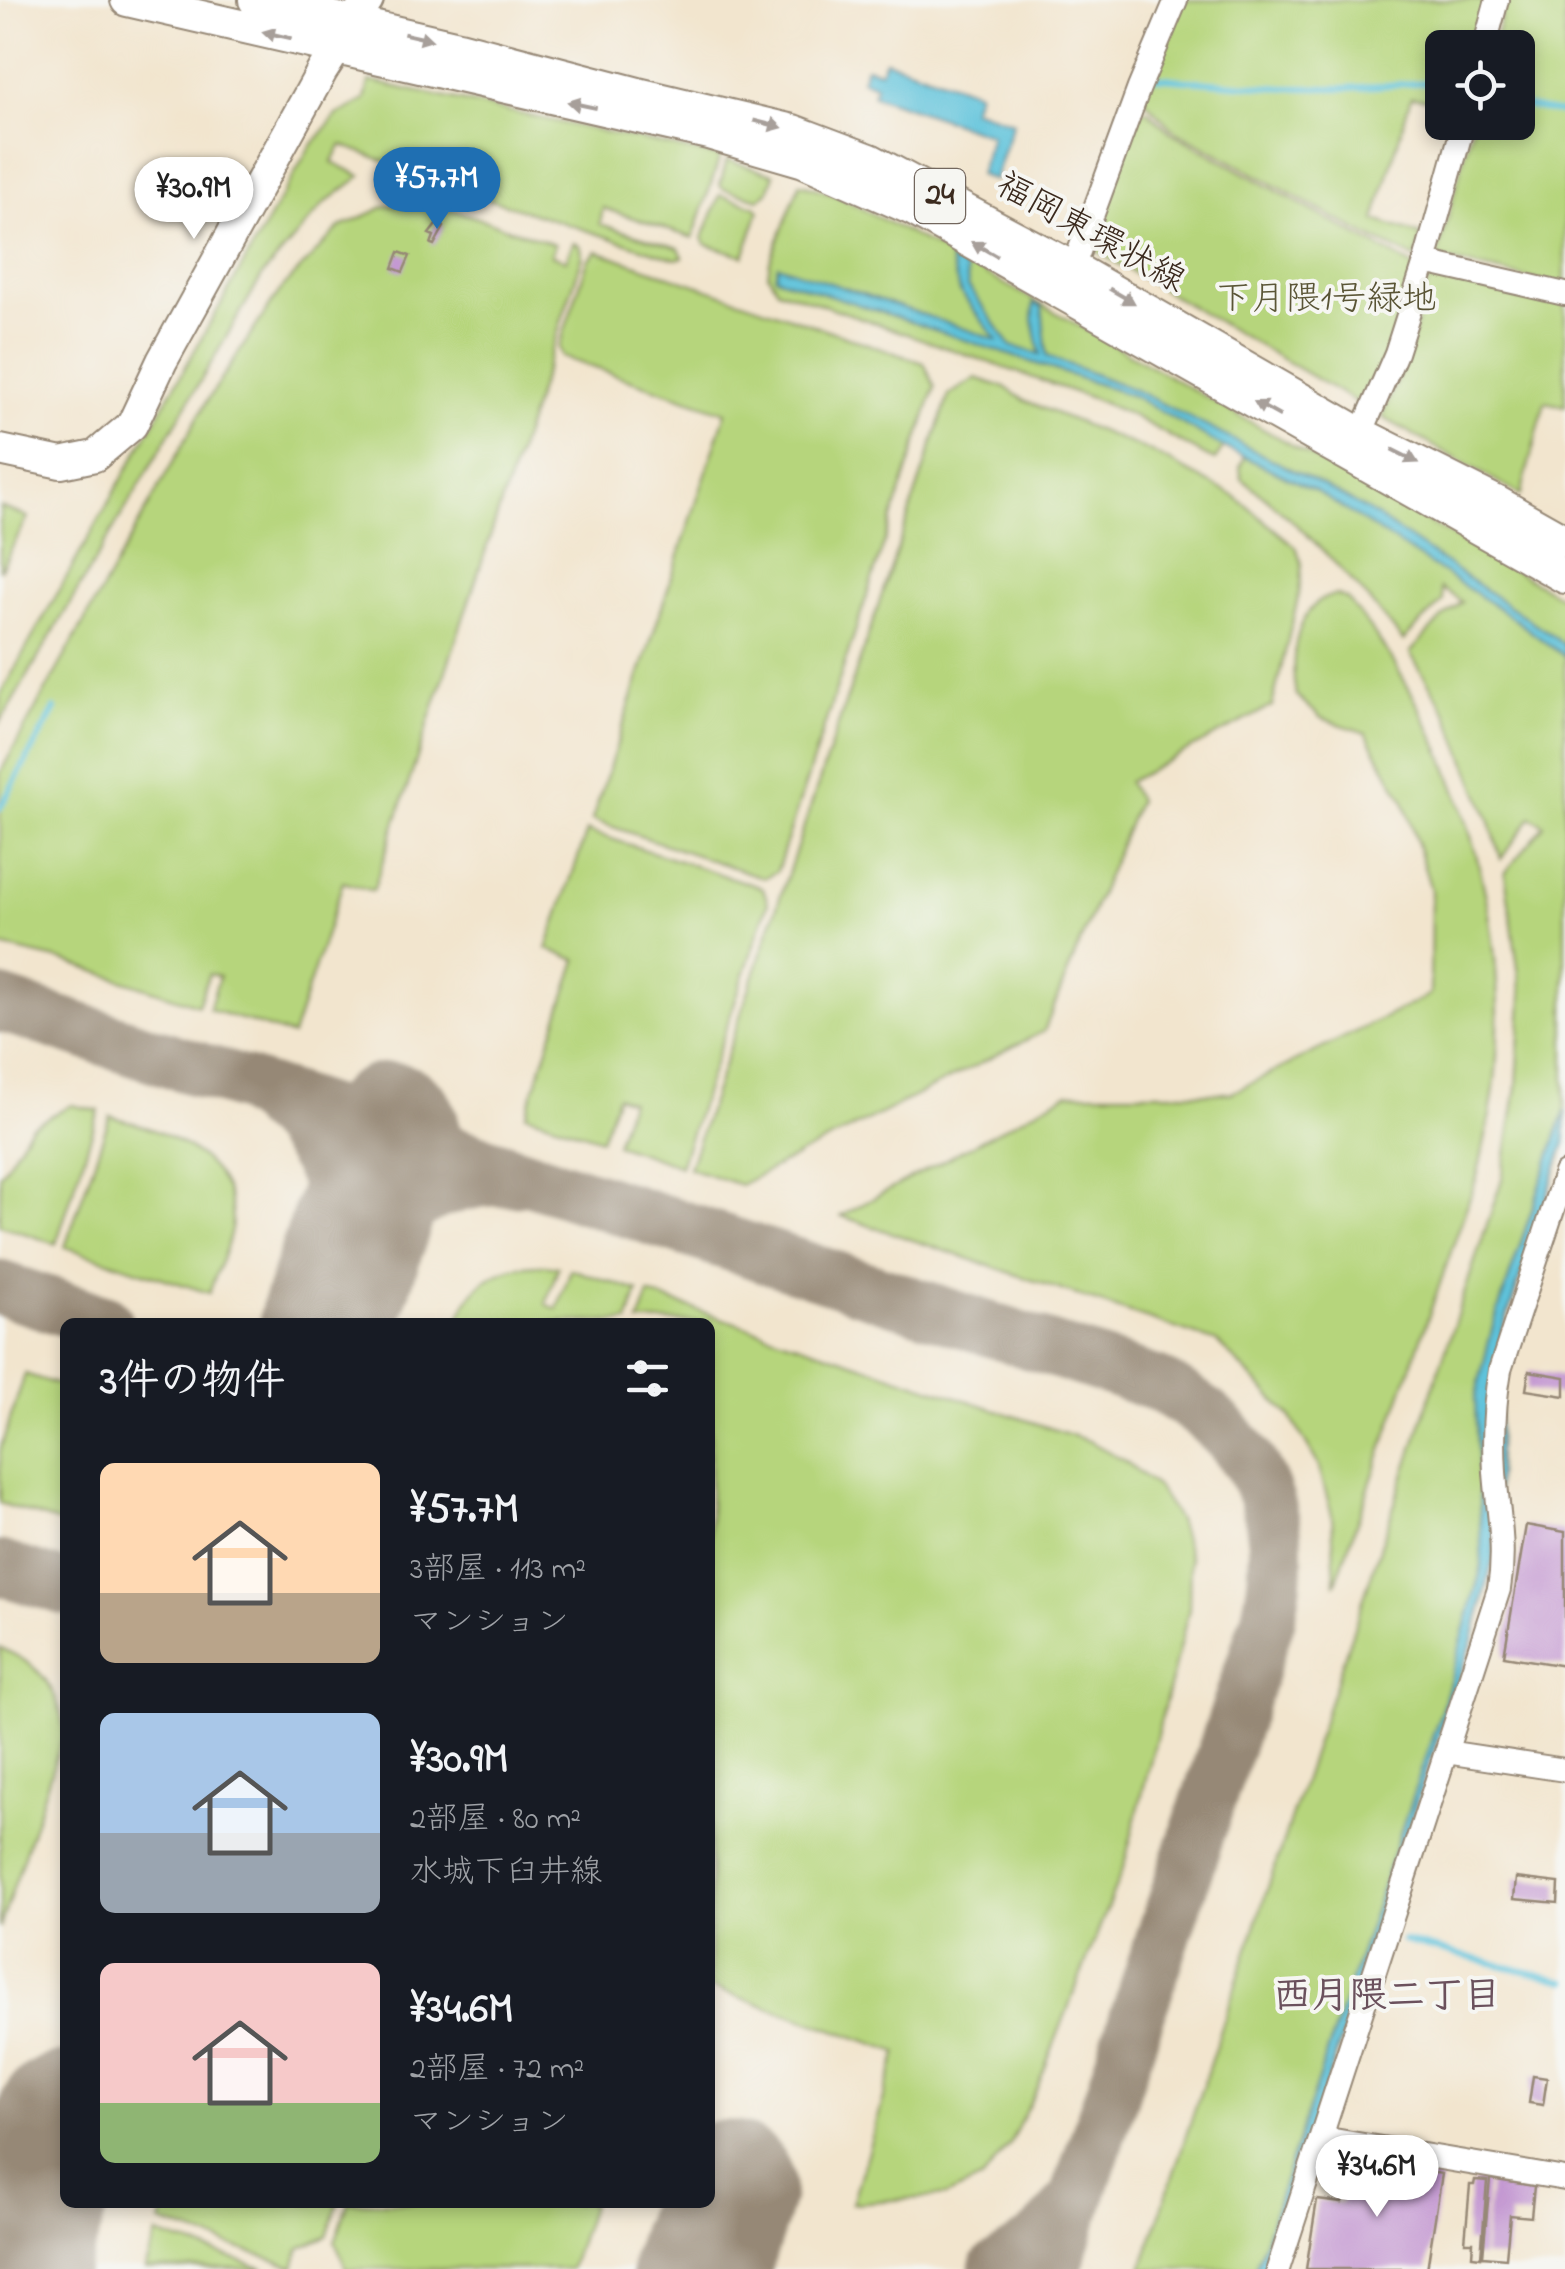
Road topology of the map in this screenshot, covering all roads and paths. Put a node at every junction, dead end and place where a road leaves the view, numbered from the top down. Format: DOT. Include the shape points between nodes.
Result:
graph roads {
  1 [pos="127,0"];
  2 [pos="255,0"];
  3 [pos="1176,0"];
  4 [pos="1497,0"];
  5 [pos="352,24"];
  6 [pos="1489,30"];
  7 [pos="1459,140"];
  8 [pos="1424,265"];
  9 [pos="1073,268"];
  10 [pos="1565,294"];
  11 [pos="1360,434"];
  12 [pos="0,450"];
  13 [pos="1565,541"];
  14 [pos="1565,577"];
  15 [pos="1565,1173"];
  16 [pos="1446,1752"];
  17 [pos="1565,1770"];
  18 [pos="1322,2138"];
  19 [pos="1565,2179"];
  20 [pos="1278,2269"];
  5 -- 1 [label="main road, 24, one-way"];
  2 -- 5 [label="main road, 福岡東環状線 / 24"];
  3 -- 9 [label="street"];
  4 -- 6 [label="street"];
  5 -- 9 [label="main road, 福岡東環状線 / 24, one-way" via="793,131 870,160"];
  5 -- 12 [label="main road" via="132,425 95,456 60,463"];
  14 -- 5 [label="main road, 24, one-way" via="860,184 787,154"];
  7 -- 8 [label="street"];
  8 -- 10 [label="street"];
  8 -- 11 [label="street"];
  9 -- 11 [label="main road, 福岡東環状線 / 24, one-way"];
  11 -- 13 [label="main road, 福岡東環状線 / 24, one-way"];
  15 -- 16 [label="street" via="1500,1370 1495,1474 1504,1558"];
  16 -- 17 [label="street"];
  16 -- 18 [label="street"];
  18 -- 19 [label="street"];
  18 -- 20 [label="street"];
}
